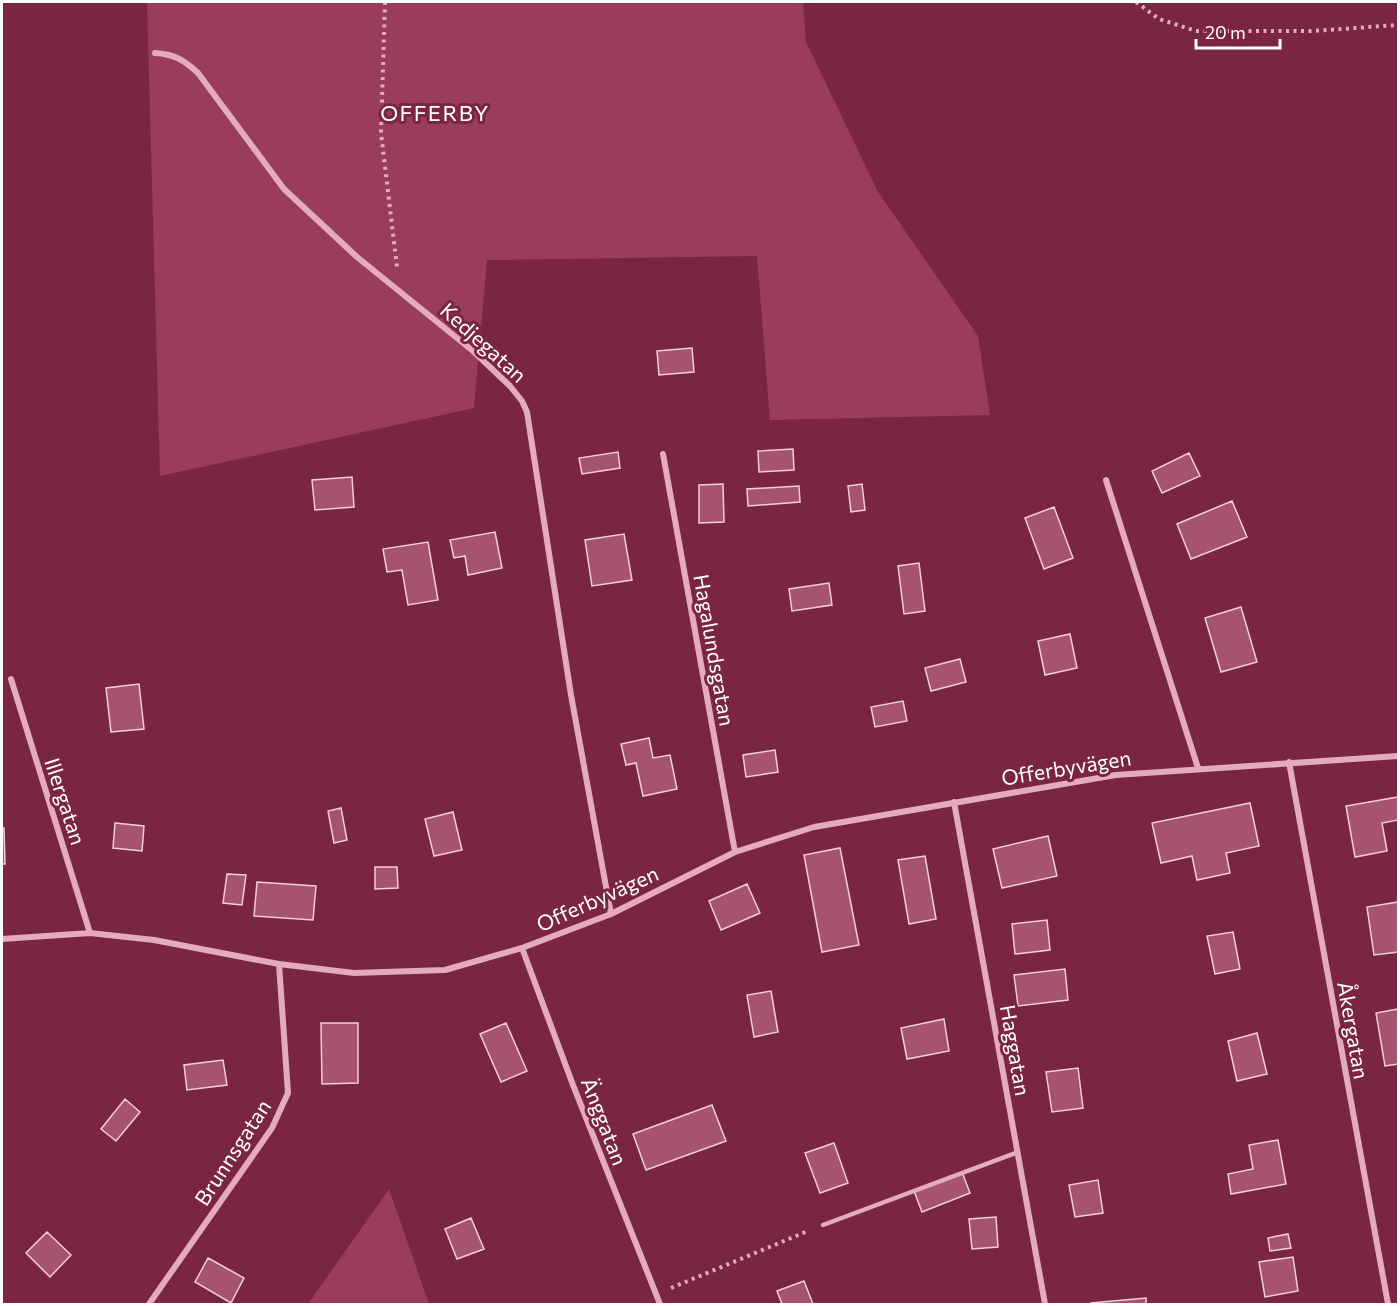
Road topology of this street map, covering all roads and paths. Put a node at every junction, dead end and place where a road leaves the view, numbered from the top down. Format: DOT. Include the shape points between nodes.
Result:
graph roads {
  1 [pos="386,2"];
  2 [pos="1136,2"];
  3 [pos="1398,25"];
  4 [pos="155,53"];
  5 [pos="400,290"];
  6 [pos="663,454"];
  7 [pos="1106,480"];
  8 [pos="10,679"];
  9 [pos="1398,756"];
  10 [pos="1289,762"];
  11 [pos="1198,768"];
  12 [pos="954,802"];
  13 [pos="735,852"];
  14 [pos="611,914"];
  15 [pos="90,933"];
  16 [pos="2,939"];
  17 [pos="522,948"];
  18 [pos="279,964"];
  19 [pos="1018,1152"];
  20 [pos="823,1225"];
  21 [pos="656,1294"];
  22 [pos="149,1305"];
  23 [pos="660,1305"];
  24 [pos="1045,1305"];
  25 [pos="1388,1305"];
  1 -- 5 [label="path" via="381,133"];
  2 -- 3 [label="path" via="1160,19 1196,31 1312,31"];
  4 -- 5 [label="street, Kedjegatan" via="172,54 198,72 284,189 349,250"];
  5 -- 14 [label="street, Kedjegatan" via="510,386 527,412 571,695"];
  6 -- 13 [label="street, Hagalundsgatan"];
  7 -- 11 [label="street"];
  8 -- 15 [label="street, Illergatan"];
  9 -- 10 [label="street, Offerbyvägen"];
  10 -- 11 [label="street, Offerbyvägen"];
  10 -- 25 [label="street, Åkergatan"];
  11 -- 12 [label="street, Offerbyvägen" via="1116,775"];
  12 -- 13 [label="street, Offerbyvägen" via="814,827"];
  12 -- 19 [label="street, Haggatan"];
  13 -- 14 [label="street, Offerbyvägen"];
  14 -- 17 [label="street, Offerbyvägen"];
  15 -- 16 [label="street, Offerbyvägen"];
  15 -- 18 [label="street, Offerbyvägen" via="154,940"];
  17 -- 18 [label="street, Offerbyvägen" via="445,970 354,973"];
  17 -- 21 [label="street, Änggatan"];
  18 -- 22 [label="street, Brunnsgatan" via="288,1093 272,1128"];
  19 -- 20 [label="lane"];
  19 -- 24 [label="street, Haggatan"];
  20 -- 21 [label="path"];
  21 -- 23 [label="street, Änggatan"];
}
